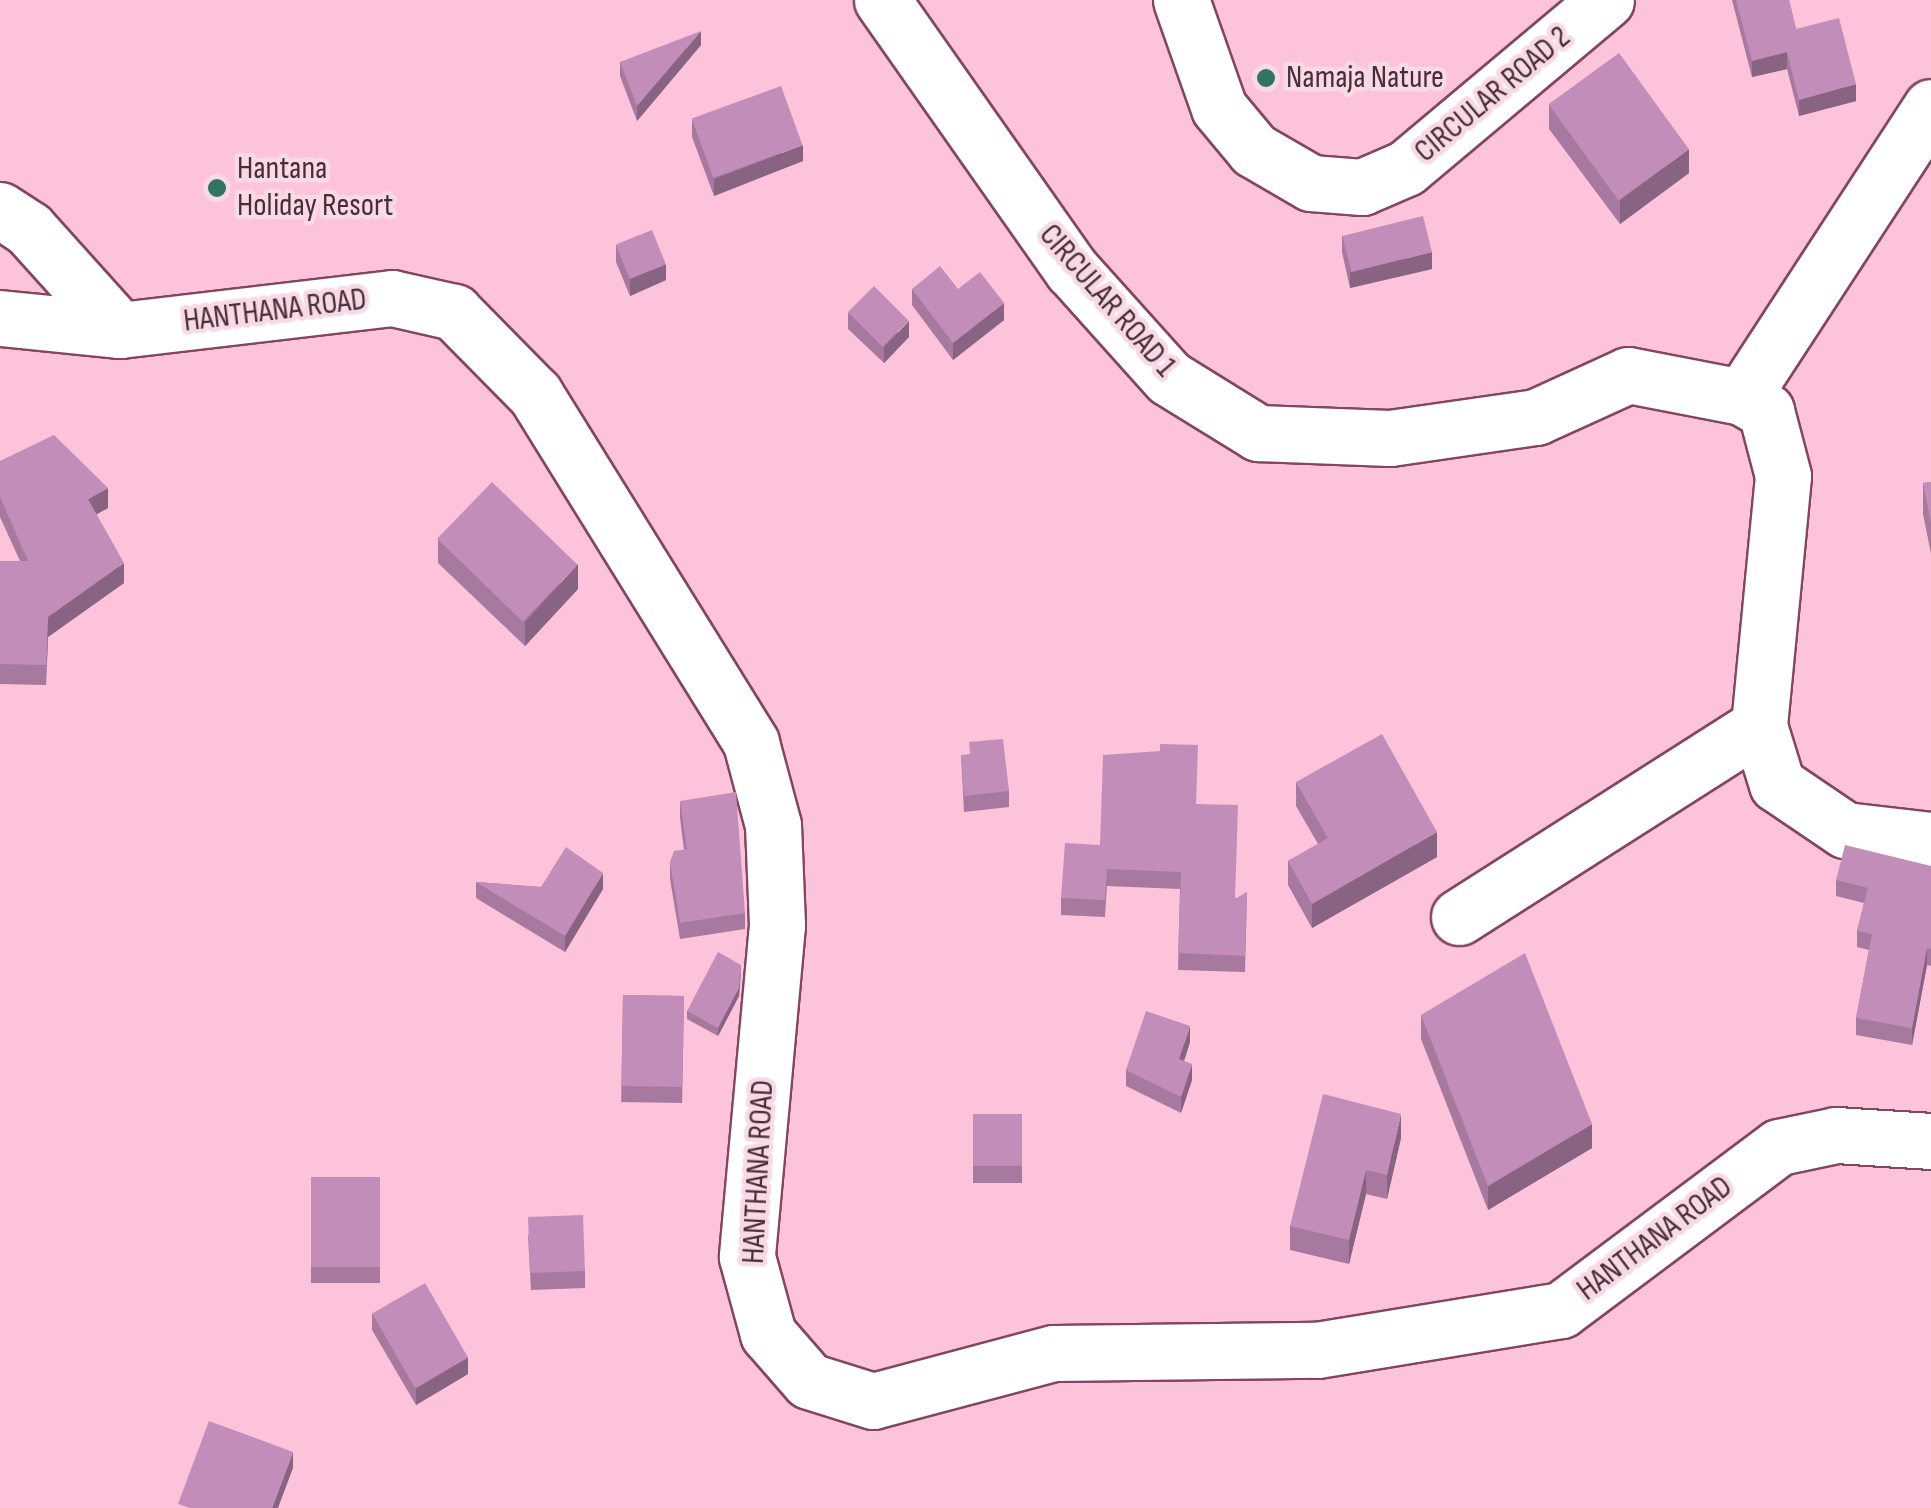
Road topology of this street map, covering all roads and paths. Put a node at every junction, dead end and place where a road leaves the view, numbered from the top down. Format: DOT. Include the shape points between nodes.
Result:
graph roads {
  1 [pos="882,0"];
  2 [pos="1180,0"];
  3 [pos="1606,0"];
  4 [pos="1931,106"];
  5 [pos="0,210"];
  6 [pos="0,318"];
  7 [pos="120,330"];
  8 [pos="1742,396"];
  9 [pos="1759,726"];
  10 [pos="1931,840"];
  11 [pos="1459,917"];
  12 [pos="1931,1141"];
  1 -- 8 [label="street, CIRCULAR ROAD 1" via="1072,270 1169,378 1258,433 1390,438 1536,417 1628,375"];
  2 -- 3 [label="street, CIRCULAR ROAD 2" via="1219,108 1254,150 1311,184 1362,186 1406,168"];
  4 -- 8 [label="street"];
  5 -- 7 [label="street" via="29,229"];
  6 -- 7 [label="street, HANTHANA ROAD"];
  7 -- 12 [label="street, HANTHANA ROAD" via="392,298 454,312 534,394 751,743 773,824 777,924 747,1258 768,1334 809,1380 874,1401 1054,1353 1317,1350 1561,1310 1779,1147 1836,1134"];
  8 -- 9 [label="street" via="1766,412 1783,476"];
  9 -- 10 [label="street" via="1777,784 1844,830"];
  9 -- 11 [label="street"];
}
